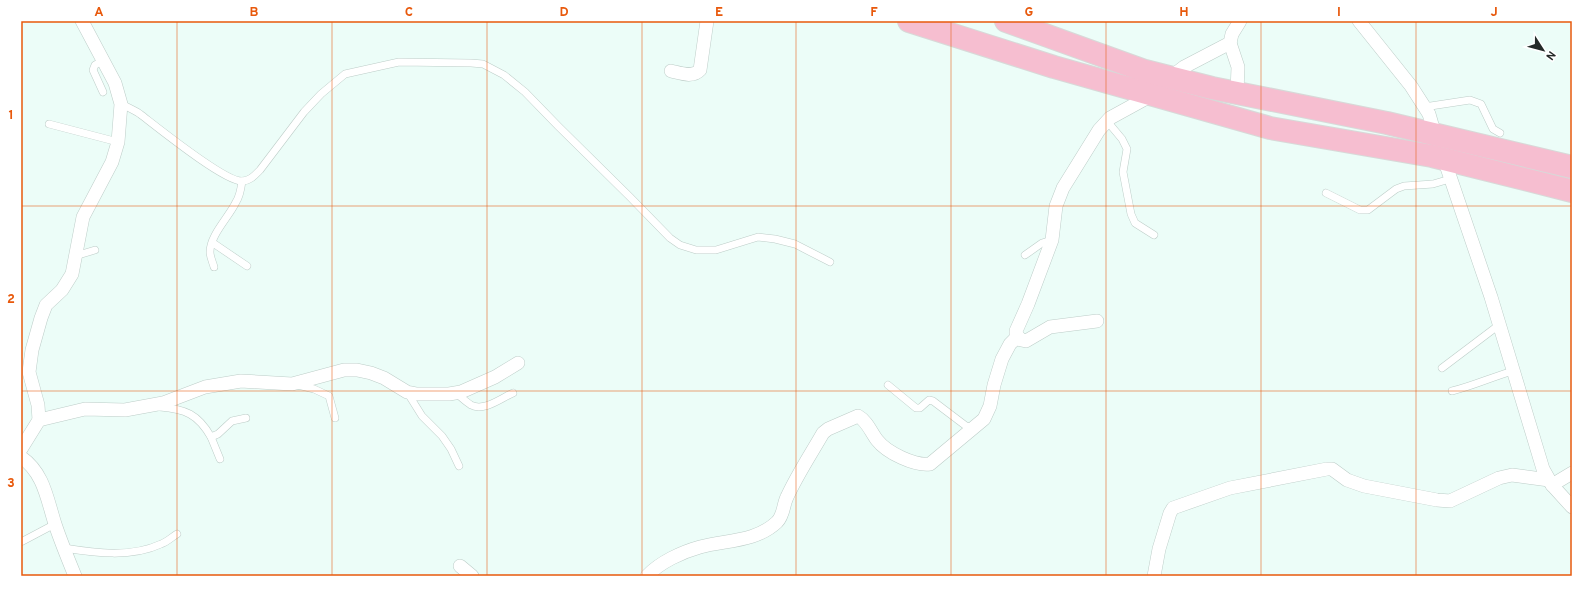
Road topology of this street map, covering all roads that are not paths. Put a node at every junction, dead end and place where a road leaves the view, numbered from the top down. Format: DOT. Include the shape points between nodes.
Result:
graph roads {
  1 [pos="82,21"];
  2 [pos="707,21"];
  3 [pos="909,21"];
  4 [pos="1006,21"];
  5 [pos="1240,21"];
  6 [pos="1359,21"];
  7 [pos="1376,21"];
  8 [pos="1368,32"];
  9 [pos="1230,43"];
  10 [pos="104,60"];
  11 [pos="671,71"];
  12 [pos="1171,77"];
  13 [pos="103,92"];
  14 [pos="1237,92"];
  15 [pos="1152,95"];
  16 [pos="121,104"];
  17 [pos="1424,107"];
  18 [pos="1107,121"];
  19 [pos="49,124"];
  20 [pos="1500,133"];
  21 [pos="1435,134"];
  22 [pos="118,142"];
  23 [pos="1572,167"];
  24 [pos="1447,169"];
  25 [pos="242,181"];
  26 [pos="1572,192"];
  27 [pos="1326,193"];
  28 [pos="1154,235"];
  29 [pos="1052,240"];
  30 [pos="213,242"];
  31 [pos="95,250"];
  32 [pos="1025,255"];
  33 [pos="75,256"];
  34 [pos="830,262"];
  35 [pos="247,266"];
  36 [pos="214,267"];
  37 [pos="1097,321"];
  38 [pos="1499,325"];
  39 [pos="1017,337"];
  40 [pos="518,363"];
  41 [pos="1442,368"];
  42 [pos="1513,371"];
  43 [pos="292,384"];
  44 [pos="888,385"];
  45 [pos="1452,391"];
  46 [pos="407,392"];
  47 [pos="456,393"];
  48 [pos="513,393"];
  49 [pos="150,406"];
  50 [pos="246,418"];
  51 [pos="335,418"];
  52 [pos="39,420"];
  53 [pos="979,424"];
  54 [pos="212,437"];
  55 [pos="21,449"];
  56 [pos="21,457"];
  57 [pos="220,459"];
  58 [pos="459,466"];
  59 [pos="1572,473"];
  60 [pos="1550,483"];
  61 [pos="1572,507"];
  62 [pos="55,524"];
  63 [pos="177,534"];
  64 [pos="21,542"];
  65 [pos="64,548"];
  66 [pos="460,566"];
  67 [pos="75,576"];
  68 [pos="472,576"];
  69 [pos="648,576"];
  70 [pos="1154,576"];
  1 -- 10 [label="street"];
  2 -- 11 [label="street" via="700,70 691,75"];
  3 -- 24 [label="highway" via="1054,67 1270,128 1432,156"];
  4 -- 21 [label="highway" via="1145,71 1212,88"];
  5 -- 9 [label="street"];
  6 -- 8 [label="street"];
  7 -- 8 [label="street"];
  8 -- 17 [label="street" via="1411,86"];
  9 -- 12 [label="street" via="1184,67"];
  9 -- 14 [label="street" via="1238,68"];
  10 -- 13 [label="lane" via="93,70"];
  10 -- 16 [label="street"];
  15 -- 18 [label="street"];
  16 -- 22 [label="street"];
  16 -- 25 [label="lane" via="138,113 199,158 228,176"];
  17 -- 20 [label="lane" via="1470,100 1477,102 1481,104 1493,129"];
  17 -- 21 [label="street"];
  18 -- 28 [label="lane" via="1127,149 1123,172 1131,214 1135,223"];
  18 -- 29 [label="street" via="1063,188 1056,206"];
  19 -- 22 [label="lane"];
  21 -- 23 [label="highway"];
  22 -- 33 [label="street" via="112,162 85,211"];
  24 -- 26 [label="highway"];
  24 -- 27 [label="lane" via="1433,184 1396,189 1368,210 1360,210"];
  24 -- 38 [label="street"];
  25 -- 30 [label="lane" via="236,203"];
  25 -- 34 [label="lane" via="252,178 260,170 304,112 320,94 345,74 399,62 483,64 525,92 670,238 680,245 696,250 716,250 758,237 795,244"];
  29 -- 32 [label="lane" via="1042,243"];
  29 -- 39 [label="street" via="1016,331"];
  30 -- 35 [label="lane"];
  30 -- 36 [label="lane" via="210,252"];
  31 -- 33 [label="lane"];
  33 -- 52 [label="street" via="72,274 62,290 46,306 32,350 29,372 38,405"];
  37 -- 39 [label="street" via="1050,327 1026,341"];
  38 -- 41 [label="lane"];
  38 -- 42 [label="street"];
  39 -- 53 [label="street" via="1002,359 990,406"];
  40 -- 47 [label="street" via="495,377"];
  42 -- 45 [label="lane"];
  42 -- 60 [label="street" via="1543,469"];
  43 -- 46 [label="street" via="344,370 357,370 384,378"];
  43 -- 49 [label="street" via="241,381 205,387"];
  43 -- 51 [label="lane" via="314,389 329,396"];
  44 -- 53 [label="lane" via="916,408 920,408 929,400 933,401 966,426"];
  46 -- 47 [label="street"];
  46 -- 58 [label="lane" via="422,416 442,436"];
  47 -- 48 [label="lane" via="470,405 477,407 483,407"];
  49 -- 52 [label="street" via="114,411 85,409"];
  49 -- 54 [label="lane" via="184,410 195,416"];
  50 -- 54 [label="lane" via="232,422"];
  52 -- 55 [label="street"];
  53 -- 69 [label="street" via="930,464 924,465 884,448 858,416 828,429 823,433 792,486 781,517 776,523 749,537 688,551 652,570"];
  54 -- 57 [label="lane"];
  56 -- 62 [label="street" via="37,473 46,491"];
  59 -- 60 [label="street"];
  60 -- 61 [label="street"];
  60 -- 70 [label="street" via="1512,475 1499,478 1450,501 1364,486 1327,469 1230,488 1173,508 1159,549"];
  62 -- 64 [label="lane"];
  62 -- 65 [label="street"];
  63 -- 65 [label="lane" via="162,544 132,552 91,552"];
  65 -- 67 [label="street"];
  66 -- 68 [label="street"];
}
